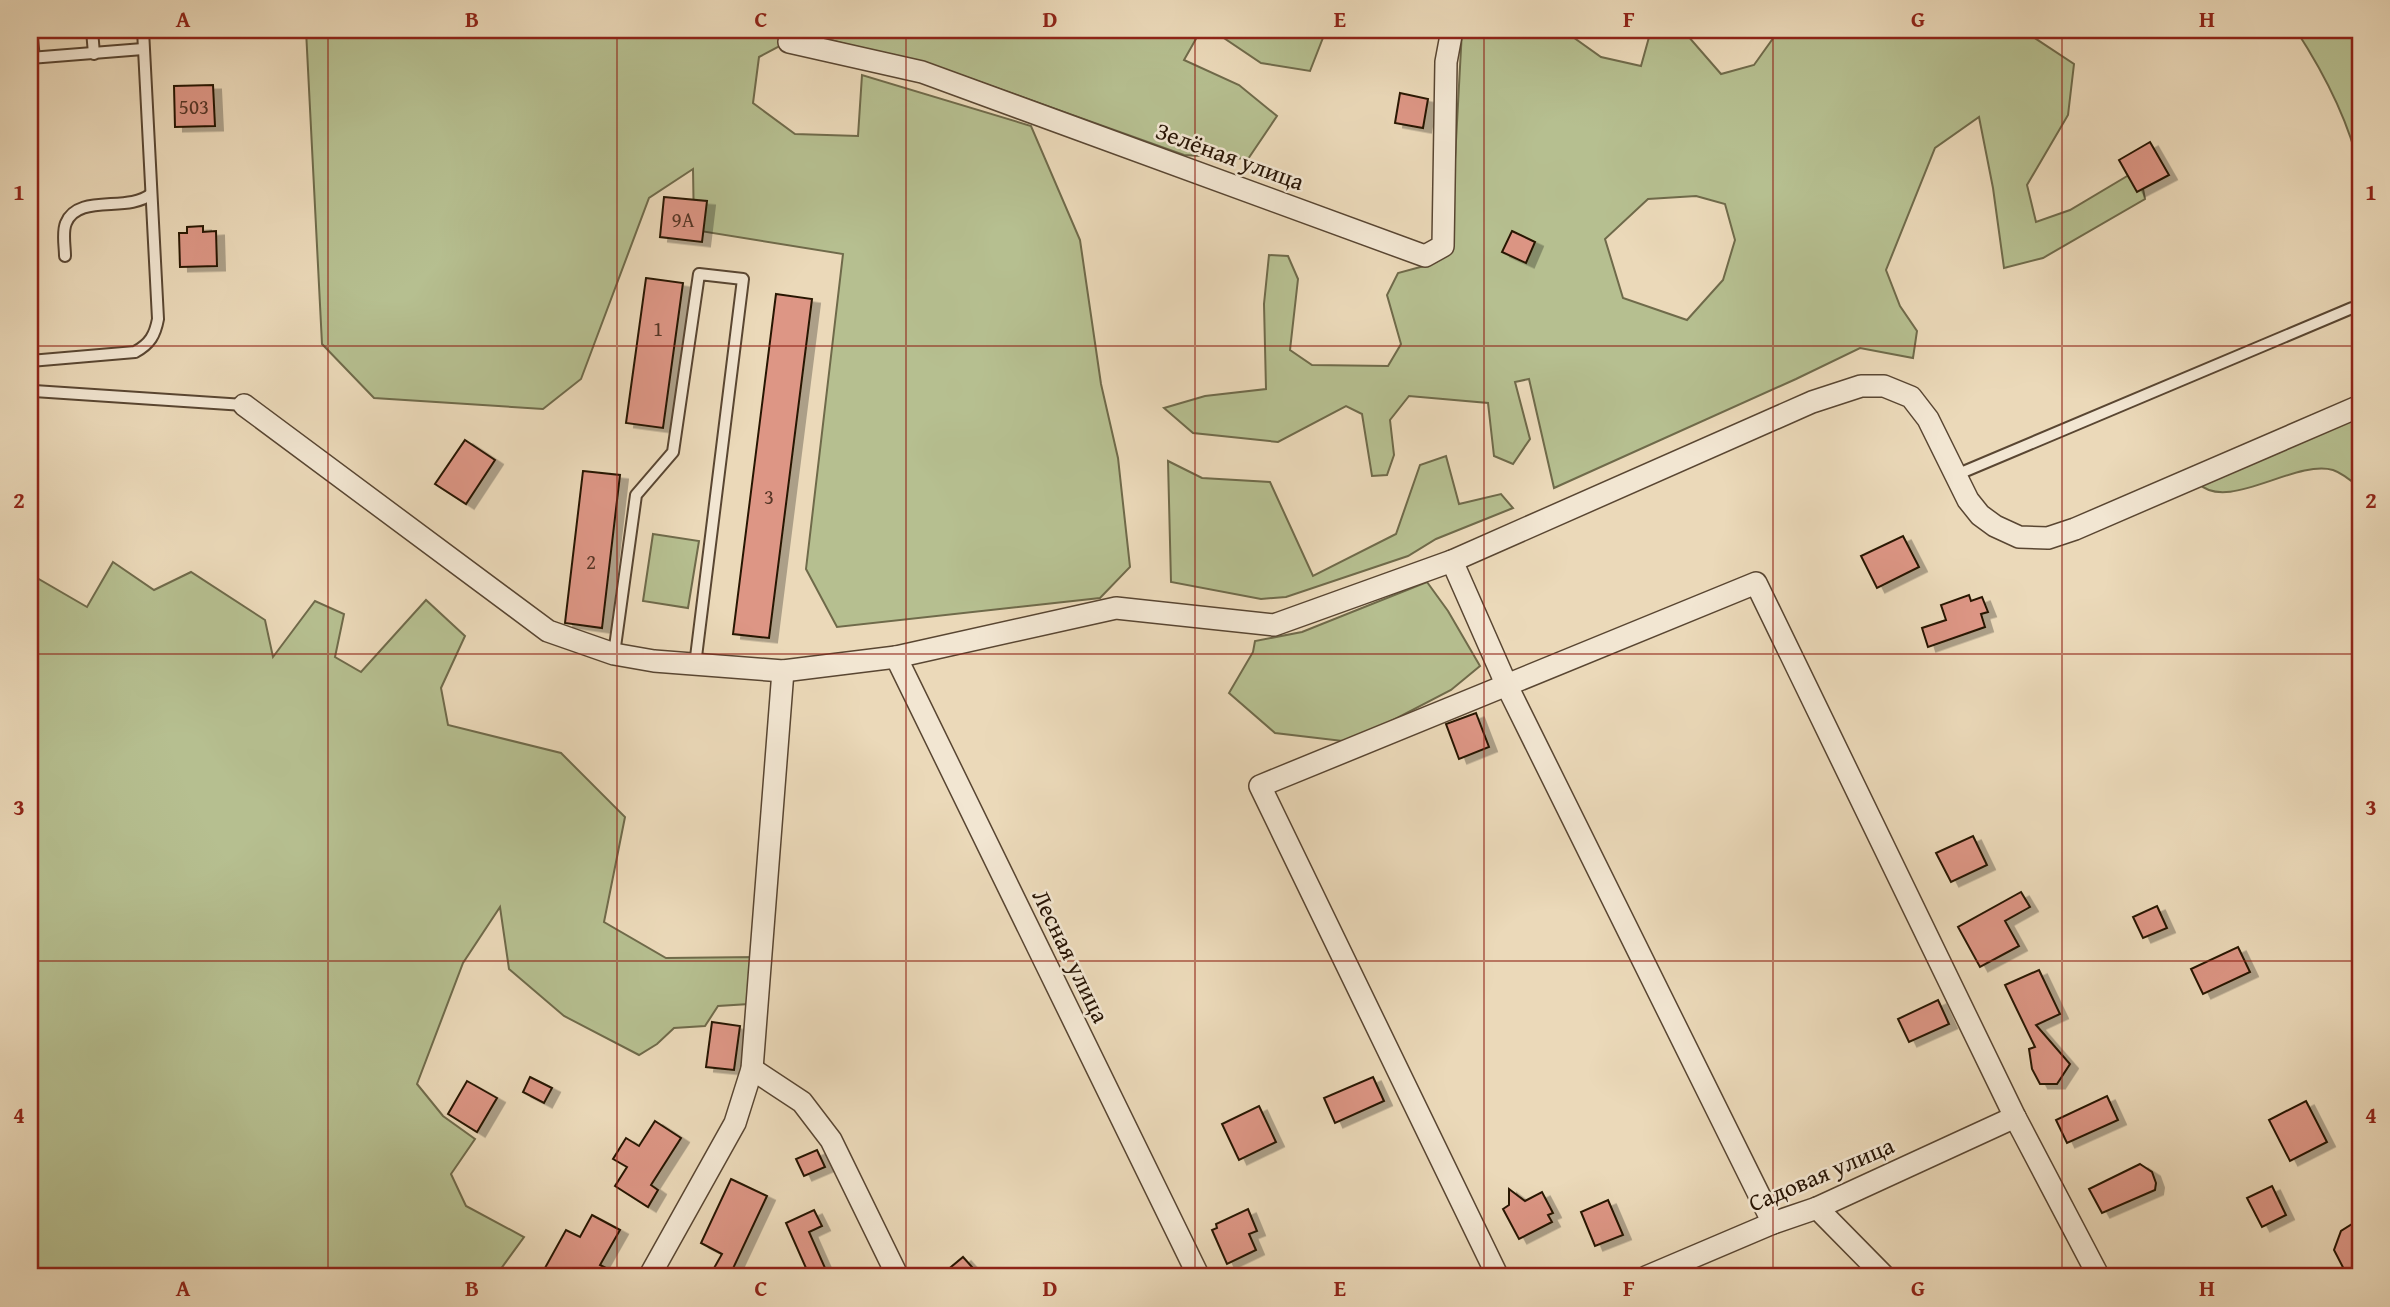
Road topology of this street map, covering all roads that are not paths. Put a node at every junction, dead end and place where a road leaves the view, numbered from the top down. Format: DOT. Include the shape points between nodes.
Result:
graph roads {
  1 [pos="31,30"];
  2 [pos="92,30"];
  3 [pos="143,30"];
  4 [pos="1452,30"];
  5 [pos="789,42"];
  6 [pos="143,49"];
  7 [pos="94,54"];
  8 [pos="32,58"];
  9 [pos="151,194"];
  10 [pos="65,256"];
  11 [pos="2352,308"];
  12 [pos="30,361"];
  13 [pos="30,393"];
  14 [pos="244,405"];
  15 [pos="2360,406"];
  16 [pos="1956,475"];
  17 [pos="1452,561"];
  18 [pos="614,653"];
  19 [pos="896,657"];
  20 [pos="695,665"];
  21 [pos="783,671"];
  22 [pos="1507,686"];
  23 [pos="752,1069"];
  24 [pos="2015,1117"];
  25 [pos="1817,1208"];
  26 [pos="1773,1223"];
  27 [pos="649,1277"];
  28 [pos="898,1277"];
  29 [pos="1199,1277"];
  30 [pos="1498,1277"];
  31 [pos="1647,1277"];
  32 [pos="1885,1277"];
  33 [pos="2099,1277"];
  1 -- 8 [label="lane"];
  2 -- 7 [label="lane"];
  3 -- 6 [label="lane"];
  4 -- 5 [label="street, Зелёная улица" via="1446,62 1443,246 1425,256 922,72"];
  6 -- 7 [label="lane"];
  6 -- 9 [label="lane"];
  7 -- 8 [label="lane"];
  9 -- 10 [label="lane" via="138,202 82,207 72,213 64,225"];
  9 -- 12 [label="lane" via="155,334 135,352"];
  11 -- 16 [label="lane"];
  13 -- 14 [label="lane"];
  14 -- 18 [label="street" via="548,631"];
  15 -- 16 [label="street" via="2048,538 2019,537 1995,526 1968,500"];
  16 -- 17 [label="street" via="1928,419 1911,397 1884,386 1861,386 1812,402"];
  17 -- 19 [label="street" via="1274,625 1116,608"];
  17 -- 22 [label="street"];
  18 -- 20 [label="street"];
  18 -- 20 [label="lane" via="636,495 673,452 699,274 743,279"];
  19 -- 21 [label="street"];
  19 -- 29 [label="street, Лесная улица"];
  20 -- 21 [label="street"];
  21 -- 23 [label="street"];
  22 -- 24 [label="street" via="1756,583"];
  22 -- 26 [label="street"];
  22 -- 30 [label="street" via="1260,786"];
  23 -- 27 [label="street" via="735,1123"];
  23 -- 28 [label="street" via="802,1102 831,1140"];
  24 -- 25 [label="street, Садовая улица"];
  24 -- 33 [label="street"];
  25 -- 26 [label="street, Садовая улица"];
  25 -- 32 [label="street"];
  26 -- 31 [label="street, Садовая улица"];
}
